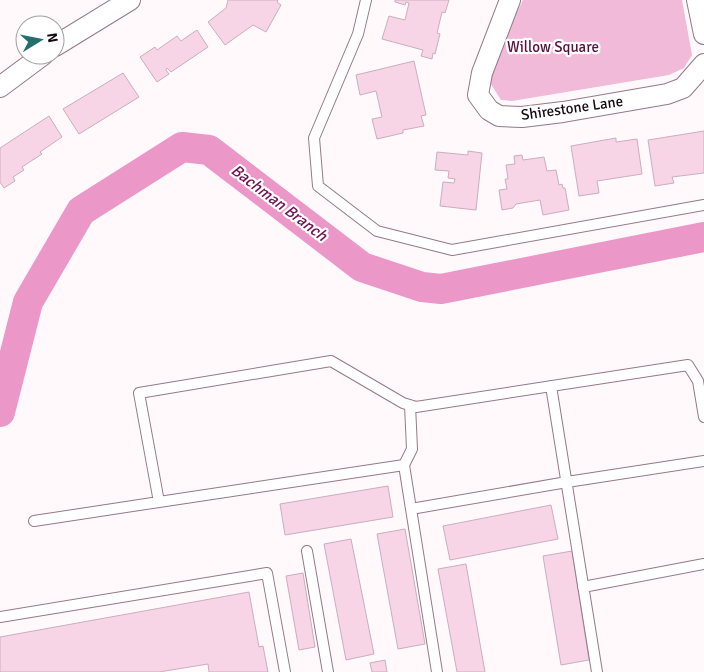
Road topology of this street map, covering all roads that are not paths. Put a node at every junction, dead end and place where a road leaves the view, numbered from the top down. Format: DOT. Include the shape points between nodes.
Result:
graph roads {
  1 [pos="366,0"];
  2 [pos="510,0"];
  3 [pos="697,0"];
  4 [pos="128,1"];
  5 [pos="704,34"];
  6 [pos="65,40"];
  7 [pos="704,64"];
  8 [pos="30,65"];
  9 [pos="0,87"];
  10 [pos="704,205"];
  11 [pos="551,386"];
  12 [pos="410,405"];
  13 [pos="704,417"];
  14 [pos="704,461"];
  15 [pos="404,465"];
  16 [pos="567,482"];
  17 [pos="159,502"];
  18 [pos="411,509"];
  19 [pos="34,521"];
  20 [pos="307,551"];
  21 [pos="704,564"];
  22 [pos="583,587"];
  23 [pos="0,616"];
  24 [pos="285,672"];
  25 [pos="328,672"];
  26 [pos="437,672"];
  27 [pos="597,672"];
  1 -- 10 [label="lane" via="358,34 314,138 318,186 377,231 452,250"];
  2 -- 7 [label="street, Shirestone Lane" via="482,73 478,96 489,110 499,116 562,112 667,94 683,88"];
  3 -- 5 [label="street"];
  4 -- 6 [label="street"];
  8 -- 9 [label="street"];
  11 -- 12 [label="lane" via="416,407"];
  11 -- 13 [label="lane" via="688,365 698,381"];
  11 -- 16 [label="lane"];
  12 -- 15 [label="lane" via="412,449"];
  12 -- 17 [label="lane" via="331,361 139,393"];
  14 -- 16 [label="lane"];
  15 -- 17 [label="lane"];
  15 -- 18 [label="lane"];
  16 -- 18 [label="lane"];
  16 -- 22 [label="lane"];
  17 -- 19 [label="lane"];
  18 -- 26 [label="lane"];
  20 -- 25 [label="lane"];
  21 -- 22 [label="lane"];
  22 -- 27 [label="lane"];
  23 -- 24 [label="lane" via="267,573"];
}
